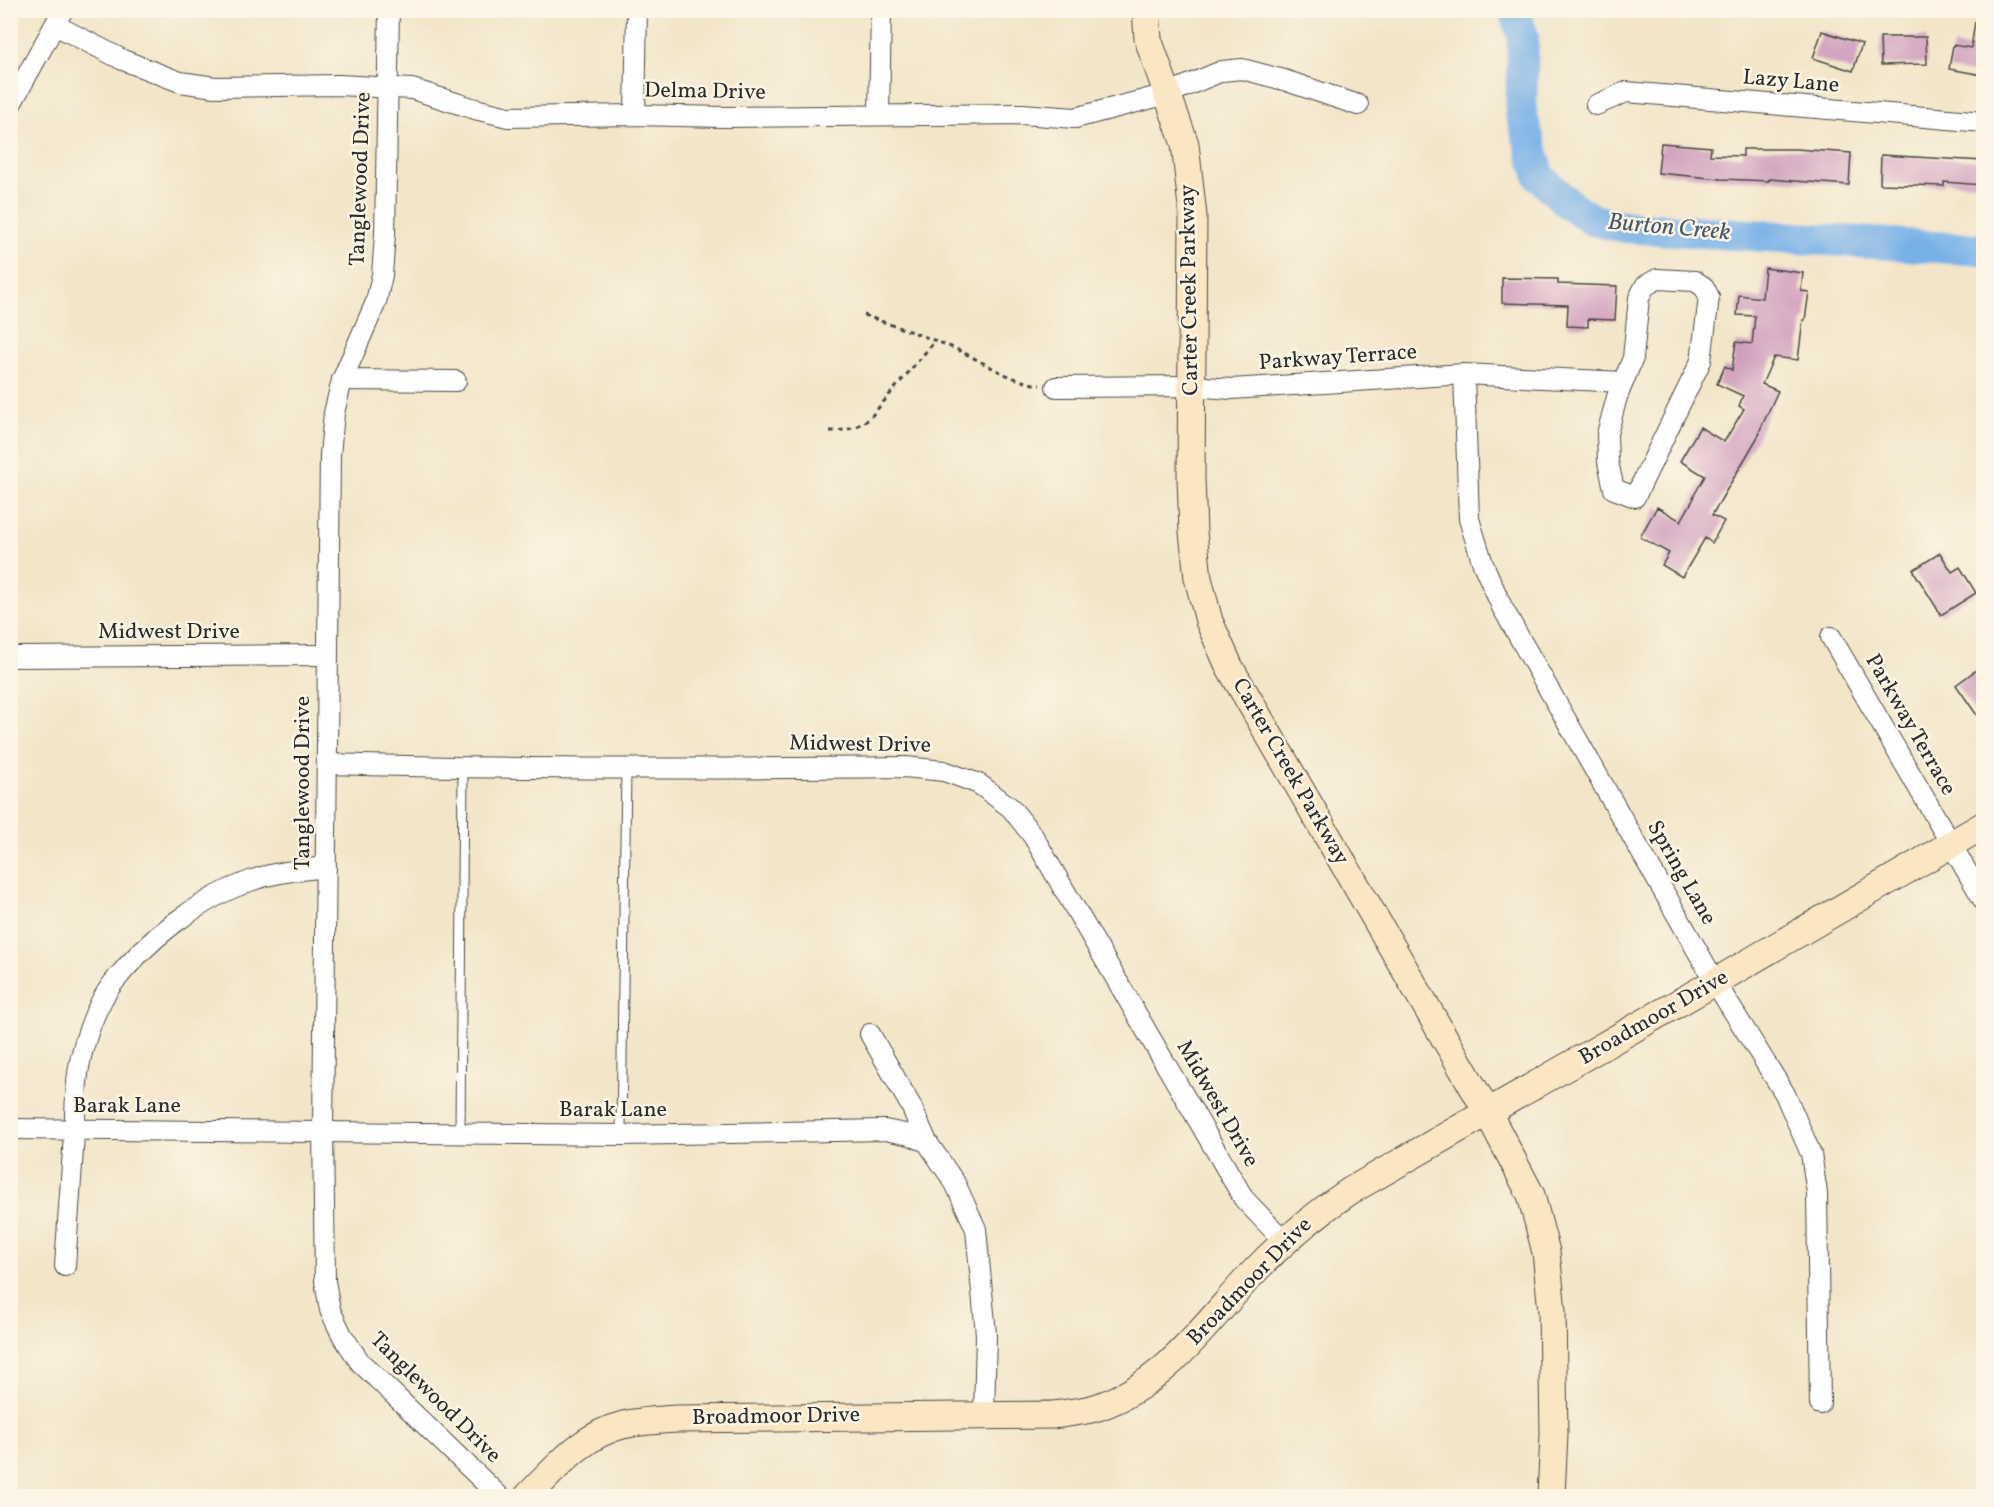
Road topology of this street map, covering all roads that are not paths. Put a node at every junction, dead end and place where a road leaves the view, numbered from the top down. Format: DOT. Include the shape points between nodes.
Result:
graph roads {
  1 [pos="389,10"];
  2 [pos="637,10"];
  3 [pos="881,10"];
  4 [pos="1146,10"];
  5 [pos="59,18"];
  6 [pos="388,89"];
  7 [pos="1167,94"];
  8 [pos="1358,105"];
  9 [pos="1596,105"];
  10 [pos="10,106"];
  11 [pos="635,115"];
  12 [pos="879,115"];
  13 [pos="1983,122"];
  14 [pos="1464,374"];
  15 [pos="342,380"];
  16 [pos="456,381"];
  17 [pos="1623,382"];
  18 [pos="1192,386"];
  19 [pos="1056,387"];
  20 [pos="1831,637"];
  21 [pos="327,655"];
  22 [pos="10,657"];
  23 [pos="328,764"];
  24 [pos="463,768"];
  25 [pos="626,769"];
  26 [pos="1983,825"];
  27 [pos="1952,843"];
  28 [pos="326,867"];
  29 [pos="1983,901"];
  30 [pos="1715,982"];
  31 [pos="870,1034"];
  32 [pos="1488,1113"];
  33 [pos="10,1129"];
  34 [pos="74,1129"];
  35 [pos="323,1131"];
  36 [pos="460,1133"];
  37 [pos="621,1135"];
  38 [pos="927,1142"];
  39 [pos="1284,1241"];
  40 [pos="65,1266"];
  41 [pos="1820,1404"];
  42 [pos="984,1415"];
  43 [pos="499,1497"];
  44 [pos="528,1497"];
  45 [pos="1551,1497"];
  1 -- 6 [label="street, Tanglewood Drive"];
  2 -- 11 [label="street"];
  3 -- 12 [label="street"];
  4 -- 7 [label="street, Carter Creek Parkway" via="1148,39"];
  5 -- 6 [label="street, Delma Drive" via="123,60 180,82 215,87 339,85"];
  5 -- 10 [label="street"];
  6 -- 11 [label="street, Delma Drive" via="412,89 508,117"];
  6 -- 15 [label="street, Tanglewood Drive" via="382,275 376,302"];
  7 -- 8 [label="street, Delma Drive" via="1222,71 1242,69"];
  7 -- 12 [label="street, Delma Drive" via="1075,117"];
  7 -- 18 [label="street, Carter Creek Parkway" via="1185,144 1193,216"];
  9 -- 13 [label="street, Lazy Lane" via="1626,92"];
  11 -- 12 [label="street, Delma Drive"];
  14 -- 17 [label="street, Parkway Terrace"];
  14 -- 18 [label="street, Parkway Terrace" via="1231,389"];
  14 -- 30 [label="street, Spring Lane" via="1469,519 1483,564 1502,607"];
  15 -- 16 [label="street"];
  15 -- 21 [label="street, Tanglewood Drive" via="330,455"];
  17 -- 17 [label="street" via="1607,434 1608,462 1614,489 1635,497 1701,362 1709,297 1704,286 1695,281 1657,279 1645,286 1639,298 1633,357"];
  18 -- 19 [label="street, Parkway Terrace"];
  18 -- 32 [label="street, Carter Creek Parkway" via="1193,532 1198,578 1209,621 1229,666"];
  20 -- 27 [label="street, Parkway Terrace"];
  21 -- 22 [label="street, Midwest Drive"];
  21 -- 23 [label="street, Tanglewood Drive"];
  23 -- 24 [label="street, Midwest Drive"];
  23 -- 28 [label="street, Tanglewood Drive"];
  24 -- 25 [label="street, Midwest Drive"];
  24 -- 36 [label="lane"];
  25 -- 37 [label="lane"];
  25 -- 39 [label="street, Midwest Drive" via="905,767 944,771 979,784 1011,808 1033,836 1244,1199"];
  26 -- 27 [label="street, Broadmoor Drive"];
  27 -- 29 [label="street, Parkway Terrace"];
  27 -- 30 [label="street, Broadmoor Drive"];
  28 -- 34 [label="street" via="251,880 214,897 171,925 138,956 112,985 93,1019 74,1098"];
  28 -- 35 [label="street, Tanglewood Drive"];
  30 -- 32 [label="street, Broadmoor Drive"];
  30 -- 41 [label="street, Spring Lane" via="1785,1094 1811,1154 1816,1193"];
  31 -- 38 [label="street"];
  32 -- 39 [label="street, Broadmoor Drive" via="1350,1191"];
  32 -- 45 [label="street, Carter Creek Parkway" via="1531,1195 1546,1252 1552,1311"];
  33 -- 34 [label="street, Barak Lane"];
  34 -- 35 [label="street, Barak Lane"];
  34 -- 40 [label="street"];
  35 -- 36 [label="street, Barak Lane"];
  35 -- 43 [label="street, Tanglewood Drive" via="325,1281 330,1310 342,1335 360,1362"];
  36 -- 37 [label="street, Barak Lane"];
  37 -- 38 [label="street, Barak Lane" via="885,1130"];
  38 -- 42 [label="street" via="955,1183 976,1229 986,1334"];
  39 -- 42 [label="street, Broadmoor Drive" via="1173,1362 1138,1389 1096,1408 1052,1415"];
  42 -- 44 [label="street, Broadmoor Drive" via="639,1422 591,1437"];
}
